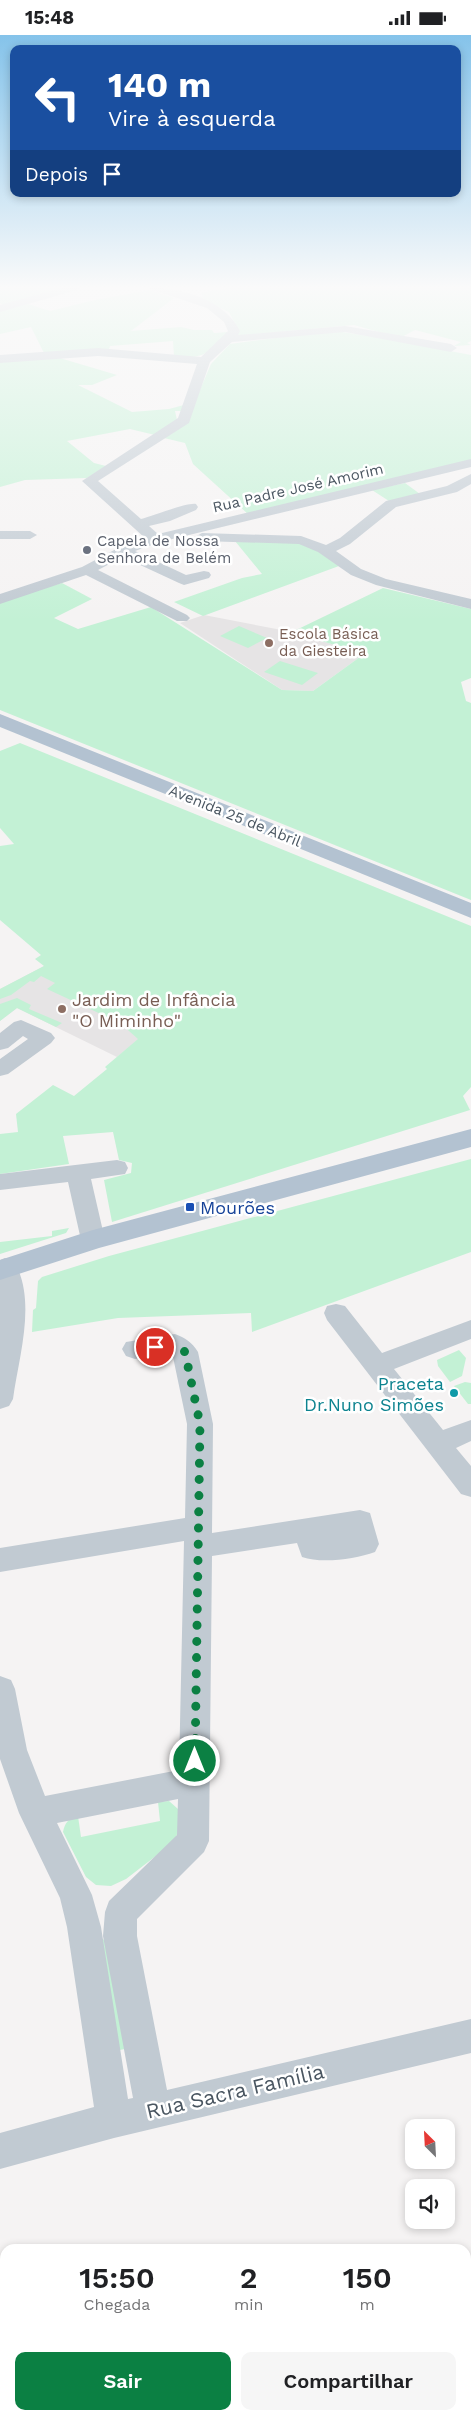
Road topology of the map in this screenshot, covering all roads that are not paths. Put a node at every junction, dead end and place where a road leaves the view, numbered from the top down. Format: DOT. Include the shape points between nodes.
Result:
graph roads {
  1 [pos="191,399"];
  2 [pos="471,463"];
  3 [pos="471,478"];
  4 [pos="191,507"];
  5 [pos="138,524"];
  6 [pos="352,533"];
  7 [pos="0,535"];
  8 [pos="30,535"];
  9 [pos="162,538"];
  10 [pos="301,540"];
  11 [pos="323,549"];
  12 [pos="123,551"];
  13 [pos="87,570"];
  14 [pos="204,575"];
  15 [pos="0,599"];
  16 [pos="471,605"];
  17 [pos="182,618"];
  18 [pos="0,720"];
  19 [pos="471,911"];
  20 [pos="0,1043"];
  21 [pos="0,1069"];
  22 [pos="471,1138"];
  23 [pos="117,1168"];
  24 [pos="78,1173"];
  25 [pos="0,1183"];
  26 [pos="93,1240"];
  27 [pos="2,1269"];
  28 [pos="336,1313"];
  29 [pos="471,1329"];
  30 [pos="135,1349"];
  31 [pos="377,1365"];
  32 [pos="0,1399"];
  33 [pos="471,1429"];
  34 [pos="438,1444"];
  35 [pos="471,1486"];
  36 [pos="309,1529"];
  37 [pos="197,1537"];
  38 [pos="0,1560"];
  39 [pos="0,1689"];
  40 [pos="195,1781"];
  41 [pos="35,1813"];
  42 [pos="120,1924"];
  43 [pos="86,1936"];
  44 [pos="471,2036"];
  45 [pos="153,2110"];
  46 [pos="114,2120"];
  47 [pos="0,2151"];
  1 -- 5 [label="street" via="184,420 89,481"];
  2 -- 9 [label="street, Rua Padre José Amorim"];
  3 -- 6 [label="street" via="452,489 391,504"];
  4 -- 5 [label="street" via="165,518"];
  5 -- 9 [label="street"];
  6 -- 10 [label="street"];
  6 -- 11 [label="street"];
  7 -- 8 [label="street"];
  9 -- 10 [label="street"];
  9 -- 12 [label="street, Rua Padre José Amorim"];
  10 -- 11 [label="street"];
  11 -- 16 [label="street" via="356,572 381,582"];
  12 -- 13 [label="street, Rua Padre José Amorim"];
  12 -- 14 [label="street" via="184,580"];
  13 -- 15 [label="street, Rua Padre José Amorim"];
  13 -- 17 [label="street"];
  18 -- 19 [label="main road, Avenida 25 de Abril"];
  20 -- 21 [label="street" via="21,1027 44,1038"];
  22 -- 26 [label="main road"];
  23 -- 24 [label="street"];
  24 -- 25 [label="street"];
  24 -- 26 [label="street"];
  26 -- 27 [label="main road"];
  27 -- 32 [label="street" via="12,1285 13,1311"];
  28 -- 31 [label="street"];
  29 -- 31 [label="street"];
  30 -- 37 [label="street" via="175,1344 185,1352 200,1424"];
  31 -- 34 [label="street"];
  33 -- 34 [label="street"];
  34 -- 35 [label="street"];
  36 -- 37 [label="street"];
  37 -- 38 [label="street"];
  37 -- 40 [label="street"];
  39 -- 41 [label="street" via="12,1750"];
  40 -- 41 [label="street"];
  40 -- 42 [label="street" via="192,1841"];
  41 -- 43 [label="street" via="76,1895"];
  42 -- 43 [label="street" via="109,1932"];
  42 -- 45 [label="street"];
  43 -- 46 [label="street"];
  44 -- 45 [label="street, Rua Sacra Família"];
  45 -- 46 [label="street, Rua Sacra Família"];
  46 -- 47 [label="street, Rua Sacra Família"];
}
